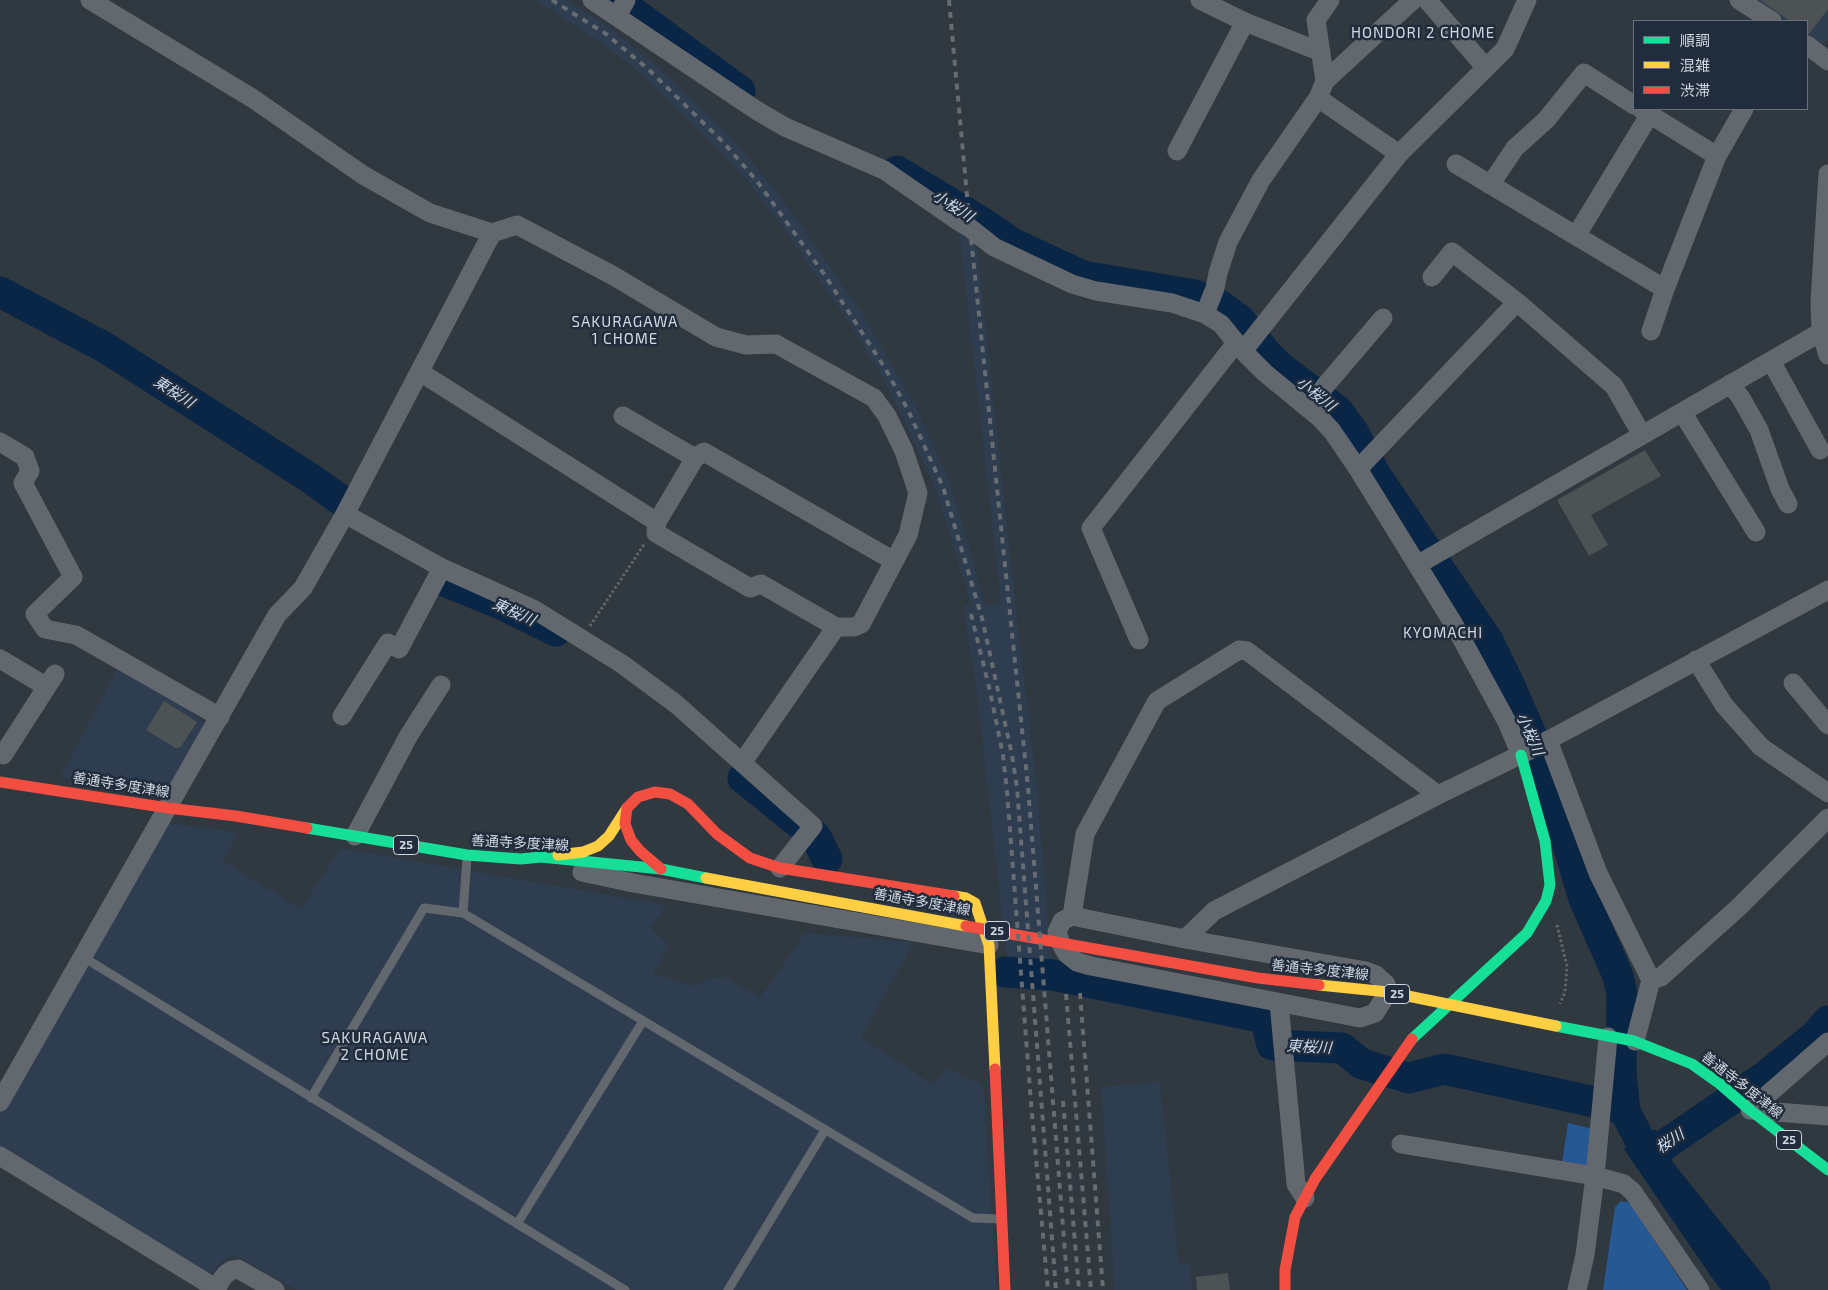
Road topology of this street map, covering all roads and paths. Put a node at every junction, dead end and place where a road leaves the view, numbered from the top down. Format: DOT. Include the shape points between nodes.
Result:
graph roads {
  1 [pos="90,0"];
  2 [pos="592,0"];
  3 [pos="1200,0"];
  4 [pos="1330,0"];
  5 [pos="1414,0"];
  6 [pos="1427,0"];
  7 [pos="1527,0"];
  8 [pos="1739,0"];
  9 [pos="621,8"];
  10 [pos="1770,20"];
  11 [pos="1245,22"];
  12 [pos="1808,47"];
  13 [pos="1321,52"];
  14 [pos="1828,61"];
  15 [pos="1486,68"];
  16 [pos="1322,89"];
  17 [pos="1633,103"];
  18 [pos="1641,110"];
  19 [pos="1644,110"];
  20 [pos="1743,110"];
  21 [pos="1177,150"];
  22 [pos="1398,154"];
  23 [pos="1716,156"];
  24 [pos="1456,164"];
  25 [pos="1828,174"];
  26 [pos="1490,185"];
  27 [pos="492,233"];
  28 [pos="1576,236"];
  29 [pos="1432,277"];
  30 [pos="1665,289"];
  31 [pos="1517,302"];
  32 [pos="1209,305"];
  33 [pos="1383,318"];
  34 [pos="1651,331"];
  35 [pos="1822,332"];
  36 [pos="1247,342"];
  37 [pos="1828,355"];
  38 [pos="1771,361"];
  39 [pos="420,372"];
  40 [pos="1730,384"];
  41 [pos="1311,406"];
  42 [pos="1682,412"];
  43 [pos="623,416"];
  44 [pos="1642,435"];
  45 [pos="0,442"];
  46 [pos="1820,450"];
  47 [pos="696,458"];
  48 [pos="1364,463"];
  49 [pos="1788,504"];
  50 [pos="345,514"];
  51 [pos="656,528"];
  52 [pos="1756,532"];
  53 [pos="1426,559"];
  54 [pos="894,561"];
  55 [pos="442,568"];
  56 [pos="1828,590"];
  57 [pos="836,627"];
  58 [pos="582,639"];
  59 [pos="1139,640"];
  60 [pos="0,659"];
  61 [pos="1696,660"];
  62 [pos="1793,683"];
  63 [pos="441,685"];
  64 [pos="342,716"];
  65 [pos="220,717"];
  66 [pos="1828,725"];
  67 [pos="1548,741"];
  68 [pos="1525,752"];
  69 [pos="1,754"];
  70 [pos="742,763"];
  71 [pos="4,782"];
  72 [pos="1828,792"];
  73 [pos="1438,795"];
  74 [pos="168,808"];
  75 [pos="627,808"];
  76 [pos="1828,818"];
  77 [pos="355,836"];
  78 [pos="467,855"];
  79 [pos="541,857"];
  80 [pos="521,859"];
  81 [pos="780,868"];
  82 [pos="661,869"];
  83 [pos="463,913"];
  84 [pos="1072,916"];
  85 [pos="1556,922"];
  86 [pos="1185,939"];
  87 [pos="989,945"];
  88 [pos="83,957"];
  89 [pos="1651,980"];
  90 [pos="1388,992"];
  91 [pos="1279,1003"];
  92 [pos="1449,1005"];
  93 [pos="1559,1006"];
  94 [pos="643,1021"];
  95 [pos="1609,1037"];
  96 [pos="1634,1041"];
  97 [pos="1828,1042"];
  98 [pos="311,1098"];
  99 [pos="0,1102"];
  100 [pos="1750,1110"];
  101 [pos="1828,1116"];
  102 [pos="825,1130"];
  103 [pos="1401,1144"];
  104 [pos="0,1156"];
  105 [pos="1828,1170"];
  106 [pos="1595,1176"];
  107 [pos="1305,1198"];
  108 [pos="1002,1219"];
  109 [pos="517,1224"];
  110 [pos="217,1289"];
  111 [pos="275,1290"];
  112 [pos="625,1290"];
  113 [pos="728,1290"];
  114 [pos="1005,1290"];
  115 [pos="1285,1290"];
  116 [pos="1577,1290"];
  117 [pos="1700,1290"];
  1 -- 27 [label="street" via="252,98 363,175 430,212"];
  2 -- 9 [label="street"];
  3 -- 11 [label="street"];
  4 -- 13 [label="street" via="1316,20"];
  5 -- 16 [label="street"];
  6 -- 15 [label="street"];
  7 -- 15 [label="street" via="1505,49"];
  8 -- 10 [label="street"];
  9 -- 32 [label="street" via="756,110 785,127 884,170 994,247 1072,284 1096,291"];
  11 -- 13 [label="street"];
  11 -- 21 [label="street"];
  12 -- 14 [label="street"];
  13 -- 16 [label="street"];
  15 -- 22 [label="street"];
  16 -- 22 [label="street"];
  16 -- 32 [label="street" via="1261,180 1232,234"];
  17 -- 26 [label="street" via="1584,73 1546,120 1515,148"];
  18 -- 28 [label="street"];
  19 -- 23 [label="street"];
  20 -- 23 [label="street"];
  22 -- 36 [label="street"];
  23 -- 30 [label="street"];
  24 -- 26 [label="street"];
  25 -- 35 [label="street" via="1820,301"];
  26 -- 28 [label="street"];
  27 -- 39 [label="street"];
  27 -- 54 [label="street" via="517,225 612,275 716,337 746,345 776,344 874,398 904,451 918,493 908,535"];
  28 -- 30 [label="street"];
  29 -- 31 [label="street" via="1452,252"];
  30 -- 34 [label="street"];
  31 -- 44 [label="street" via="1614,386"];
  31 -- 48 [label="street"];
  32 -- 36 [label="street" via="1221,324"];
  33 -- 41 [label="street"];
  35 -- 37 [label="street"];
  35 -- 38 [label="street"];
  36 -- 41 [label="street" via="1265,374"];
  36 -- 59 [label="street" via="1091,528"];
  38 -- 40 [label="street"];
  38 -- 46 [label="street"];
  39 -- 50 [label="street"];
  39 -- 51 [label="street"];
  40 -- 42 [label="street"];
  40 -- 49 [label="street" via="1759,430"];
  41 -- 48 [label="street"];
  42 -- 44 [label="street"];
  42 -- 52 [label="street"];
  43 -- 47 [label="street"];
  44 -- 53 [label="street"];
  45 -- 65 [label="street" via="25,457 30,471 23,483 73,578 35,614 45,629 76,635"];
  47 -- 51 [label="street"];
  47 -- 54 [label="street" via="704,452"];
  48 -- 53 [label="street"];
  50 -- 55 [label="street"];
  50 -- 65 [label="street" via="303,588 277,616"];
  51 -- 57 [label="street" via="750,588 760,584"];
  51 -- 58 [label="path"];
  53 -- 68 [label="street" via="1454,623"];
  54 -- 57 [label="street" via="861,624"];
  55 -- 58 [label="street" via="535,610"];
  55 -- 64 [label="street" via="399,649 388,643"];
  56 -- 61 [label="street"];
  57 -- 70 [label="street"];
  58 -- 70 [label="street" via="676,704"];
  60 -- 69 [label="street" via="51,680"];
  61 -- 67 [label="street"];
  61 -- 72 [label="street" via="1724,705 1761,747"];
  62 -- 66 [label="street"];
  63 -- 77 [label="street" via="409,734"];
  65 -- 74 [label="street"];
  67 -- 68 [label="street"];
  67 -- 89 [label="street" via="1598,873"];
  68 -- 73 [label="street"];
  68 -- 92 [label="main road" via="1546,842 1550,885 1546,901 1526,933"];
  69 -- 71 [label="street"];
  70 -- 81 [label="street" via="813,826"];
  71 -- 74 [label="main road, 善通寺多度津線 / 25"];
  73 -- 84 [label="street" via="1247,651 1239,650 1157,701 1085,834"];
  73 -- 86 [label="street" via="1214,911"];
  74 -- 77 [label="main road, 善通寺多度津線 / 25"];
  74 -- 88 [label="street"];
  75 -- 79 [label="main road" via="609,836 598,846 584,852"];
  75 -- 81 [label="main road" via="638,797 655,792 670,794 688,804 717,834 750,858"];
  75 -- 82 [label="main road" via="625,824 630,840"];
  76 -- 89 [label="street" via="1725,920 1661,977"];
  77 -- 78 [label="main road, 善通寺多度津線 / 25"];
  78 -- 80 [label="main road, 善通寺多度津線 / 25"];
  78 -- 83 [label="lane"];
  79 -- 80 [label="main road, 善通寺多度津線 / 25"];
  79 -- 82 [label="main road, 善通寺多度津線 / 25"];
  80 -- 87 [label="street" via="633,883"];
  81 -- 87 [label="main road" via="966,898 975,903"];
  82 -- 90 [label="main road, 善通寺多度津線 / 25" via="1258,978"];
  83 -- 94 [label="lane"];
  83 -- 98 [label="lane" via="424,908"];
  84 -- 86 [label="street"];
  84 -- 91 [label="street" via="1062,921 1057,932 1060,944 1077,962"];
  85 -- 93 [label="path" via="1568,966 1565,992"];
  86 -- 90 [label="street" via="1366,971 1386,984"];
  87 -- 108 [label="main road"];
  88 -- 98 [label="lane"];
  88 -- 99 [label="street"];
  89 -- 96 [label="street"];
  90 -- 91 [label="street" via="1375,1013 1360,1018"];
  90 -- 92 [label="main road, 善通寺多度津線 / 25"];
  91 -- 107 [label="street" via="1296,1184"];
  92 -- 95 [label="main road, 善通寺多度津線 / 25"];
  92 -- 107 [label="main road" via="1402,1052"];
  94 -- 102 [label="lane"];
  94 -- 109 [label="lane"];
  95 -- 96 [label="main road, 善通寺多度津線 / 25"];
  95 -- 106 [label="street"];
  96 -- 100 [label="main road, 善通寺多度津線 / 25" via="1692,1064"];
  97 -- 100 [label="street"];
  98 -- 109 [label="lane"];
  100 -- 101 [label="street"];
  100 -- 105 [label="main road, 善通寺多度津線 / 25"];
  102 -- 108 [label="lane" via="973,1218"];
  102 -- 113 [label="lane"];
  103 -- 106 [label="street"];
  104 -- 110 [label="street"];
  106 -- 116 [label="street" via="1586,1255"];
  106 -- 117 [label="street" via="1624,1184 1633,1192"];
  107 -- 115 [label="main road" via="1294,1218"];
  108 -- 114 [label="main road"];
  109 -- 112 [label="lane"];
  110 -- 111 [label="street" via="226,1274 238,1269"];
}
